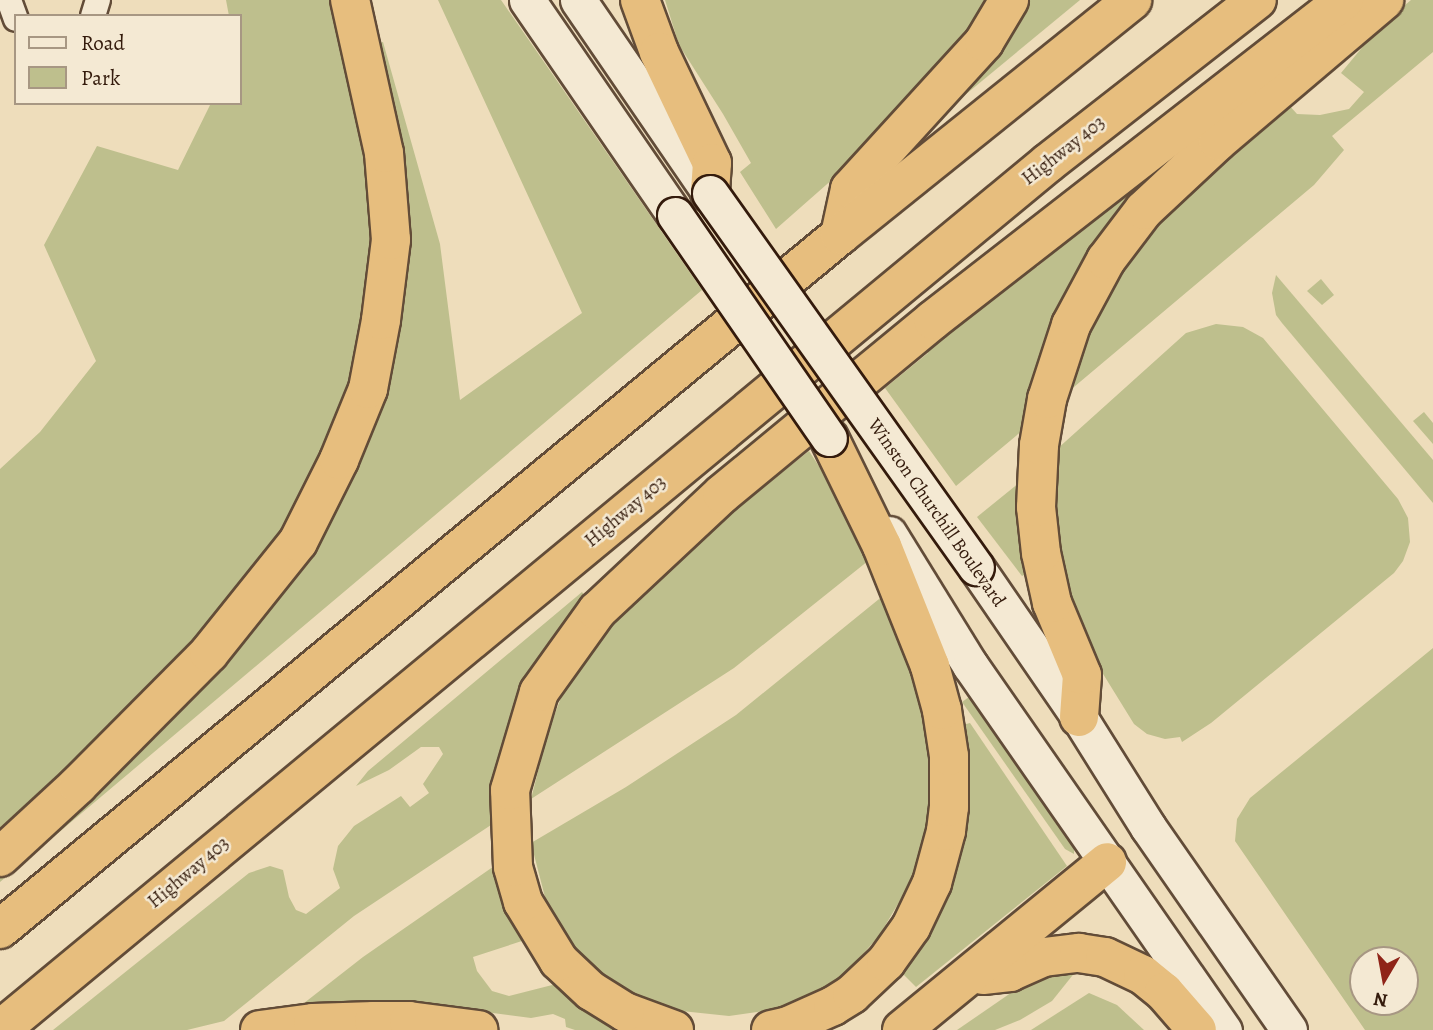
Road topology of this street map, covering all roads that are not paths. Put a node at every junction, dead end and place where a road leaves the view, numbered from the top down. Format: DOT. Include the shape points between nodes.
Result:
graph roads {
  1 [pos="350,0"];
  2 [pos="527,0"];
  3 [pos="578,0"];
  4 [pos="640,0"];
  5 [pos="1009,0"];
  6 [pos="1132,0"];
  7 [pos="1257,0"];
  8 [pos="1344,0"];
  9 [pos="1384,0"];
  10 [pos="710,193"];
  11 [pos="840,235"];
  12 [pos="829,438"];
  13 [pos="926,618"];
  14 [pos="1079,717"];
  15 [pos="0,857"];
  16 [pos="1107,863"];
  17 [pos="0,929"];
  18 [pos="970,977"];
  19 [pos="0,1030"];
  20 [pos="260,1030"];
  21 [pos="478,1030"];
  22 [pos="674,1030"];
  23 [pos="771,1030"];
  24 [pos="902,1030"];
  25 [pos="1197,1030"];
  26 [pos="1224,1030"];
  27 [pos="1289,1030"];
  1 -- 15 [label="highway" via="384,153 391,240 368,389 298,542 209,653"];
  2 -- 12 [label="main road, bridge"];
  3 -- 10 [label="main road, Winston Churchill Boulevard"];
  4 -- 10 [label="highway" via="659,52 712,163"];
  5 -- 11 [label="highway" via="984,42 850,189"];
  6 -- 11 [label="highway"];
  7 -- 19 [label="highway, Highway 403" via="1027,180"];
  8 -- 22 [label="highway" via="933,320 722,494 597,611 539,692 510,790 513,867 523,902 559,961 591,991 625,1012"];
  9 -- 14 [label="highway" via="1227,133 1144,211 1092,282 1056,364 1046,399 1036,477 1037,521 1048,586 1082,675"];
  10 -- 14 [label="main road, Winston Churchill Boulevard, bridge"];
  11 -- 17 [label="highway"];
  12 -- 13 [label="highway" via="882,546"];
  13 -- 16 [label="main road"];
  13 -- 23 [label="highway" via="950,767 946,831 934,876 911,927 871,978 833,1006"];
  14 -- 27 [label="main road, Winston Churchill Boulevard" via="1148,827"];
  16 -- 18 [label="highway"];
  16 -- 26 [label="main road"];
  18 -- 24 [label="highway"];
  18 -- 25 [label="highway" via="1010,972 1054,956 1105,957 1143,975"];
  20 -- 21 [label="highway" via="373,1021"];
}
